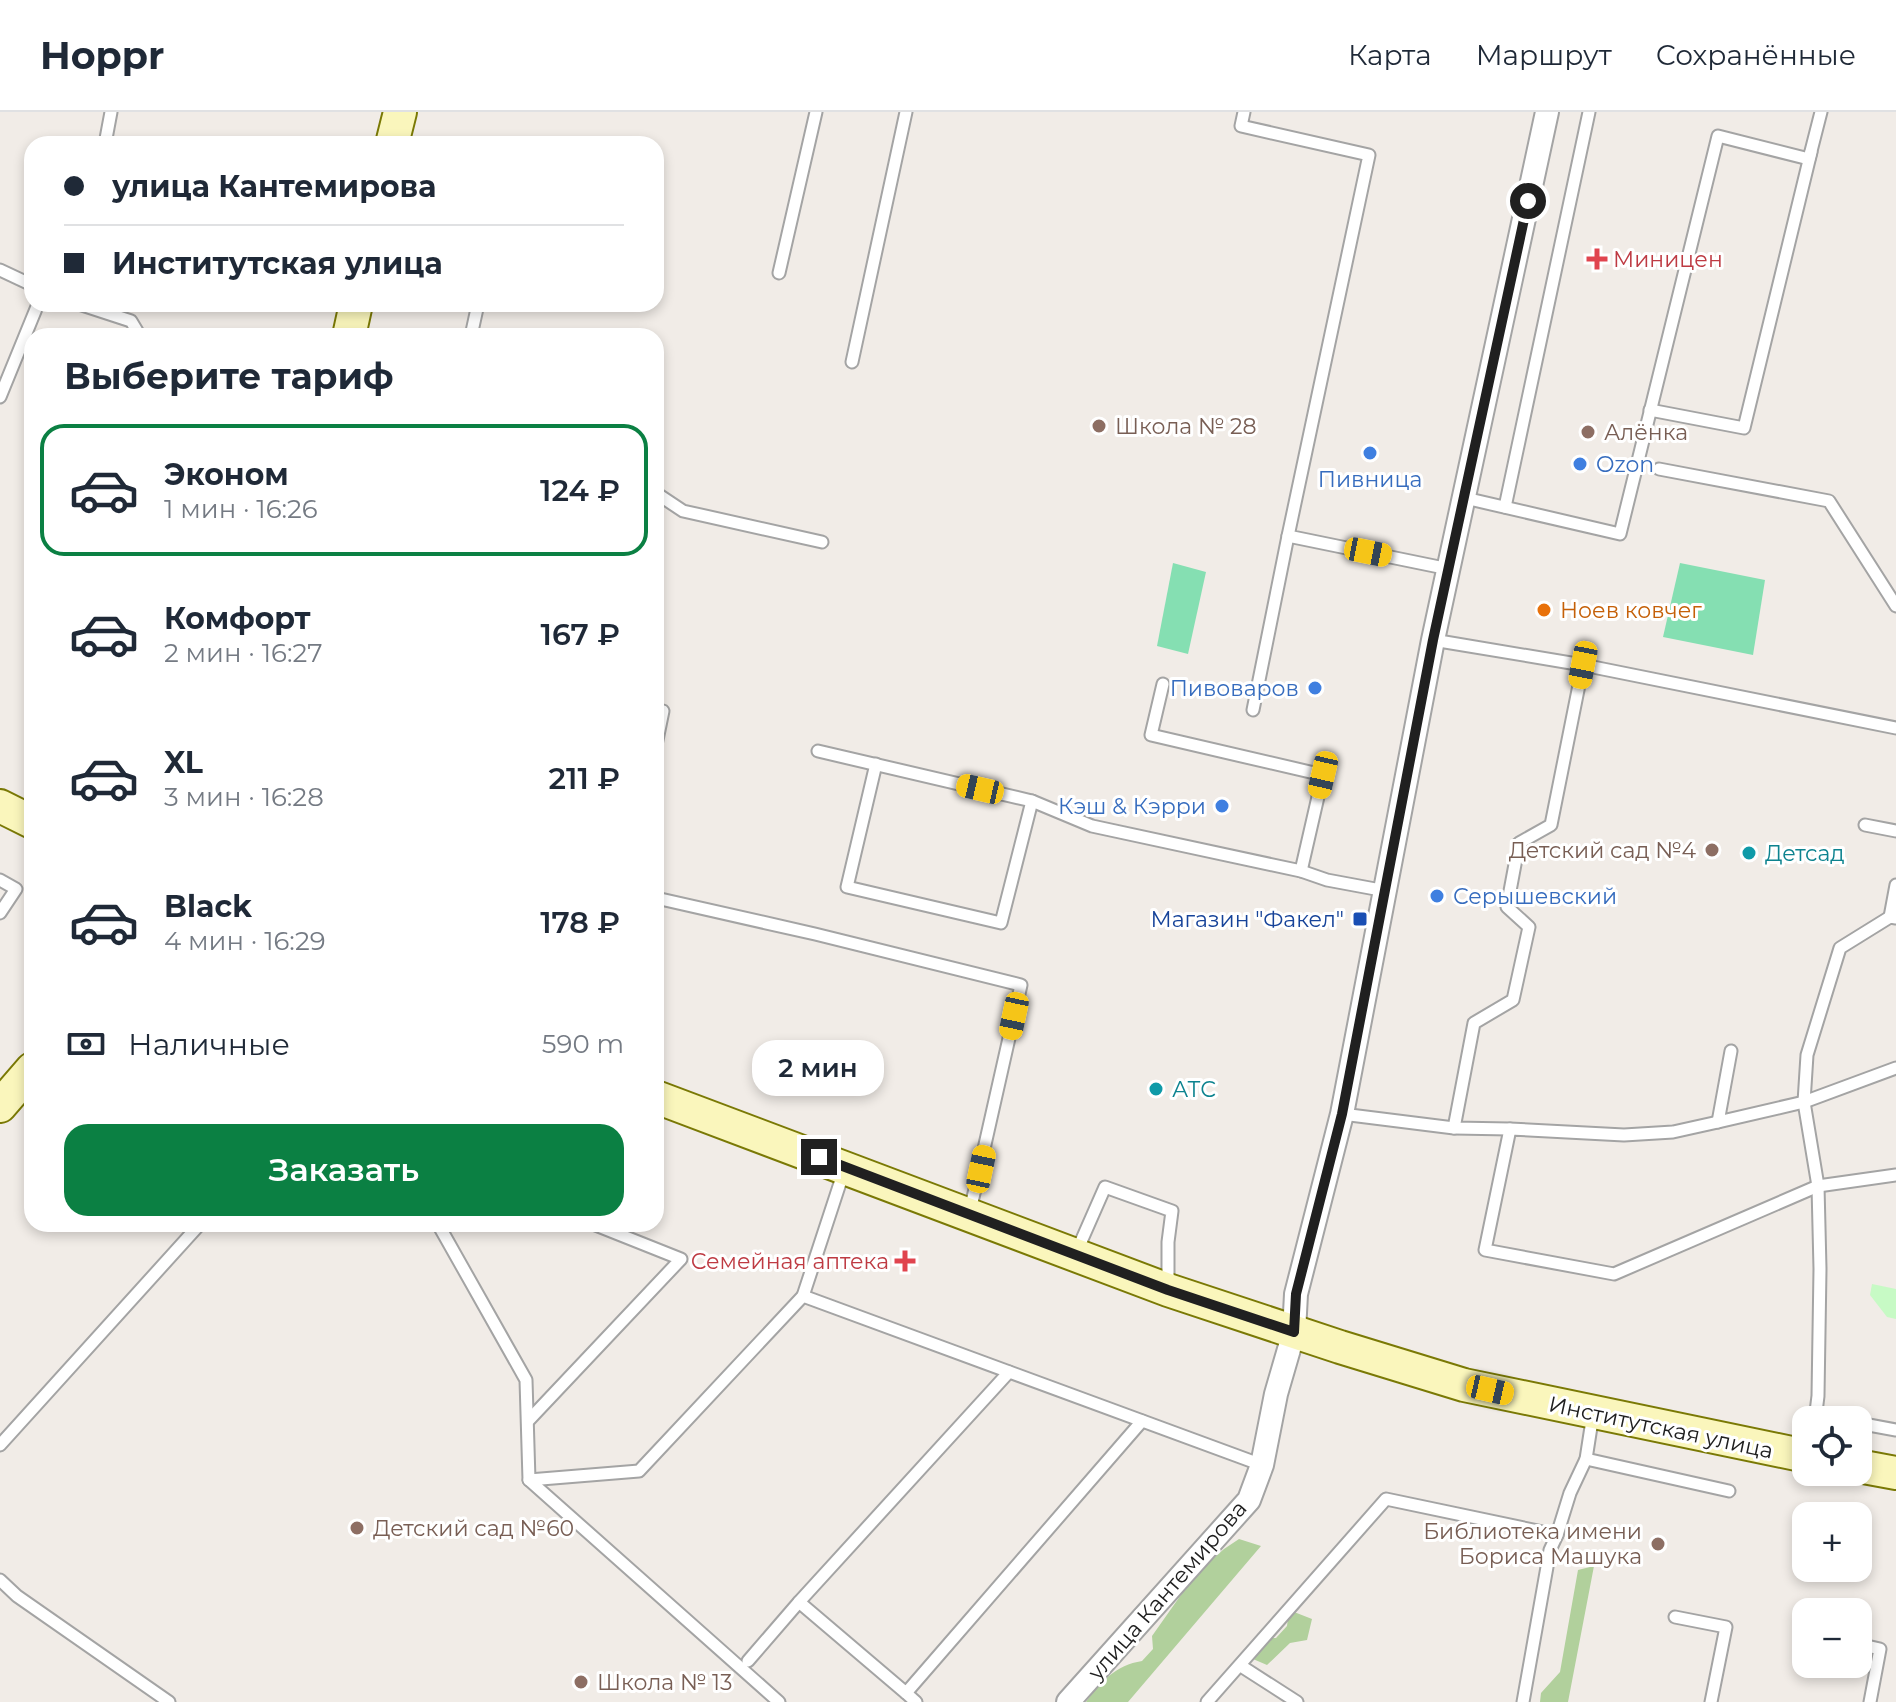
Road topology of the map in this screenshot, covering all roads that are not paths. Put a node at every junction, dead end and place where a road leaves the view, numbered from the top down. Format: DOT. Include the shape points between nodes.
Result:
graph roads {
  1 [pos="111,112"];
  2 [pos="400,112"];
  3 [pos="816,112"];
  4 [pos="906,112"];
  5 [pos="1244,112"];
  6 [pos="1547,112"];
  7 [pos="1589,112"];
  8 [pos="1821,112"];
  9 [pos="106,136"];
  10 [pos="394,136"];
  11 [pos="1812,150"];
  12 [pos="0,270"];
  13 [pos="779,273"];
  14 [pos="24,281"];
  15 [pos="103,312"];
  16 [pos="135,328"];
  17 [pos="24,338"];
  18 [pos="852,362"];
  19 [pos="0,397"];
  20 [pos="1650,410"];
  21 [pos="1659,469"];
  22 [pos="664,498"];
  23 [pos="1465,498"];
  24 [pos="1505,507"];
  25 [pos="1288,536"];
  26 [pos="822,542"];
  27 [pos="1449,569"];
  28 [pos="1896,606"];
  29 [pos="1433,640"];
  30 [pos="1583,665"];
  31 [pos="1163,684"];
  32 [pos="1253,710"];
  33 [pos="1896,728"];
  34 [pos="818,751"];
  35 [pos="876,764"];
  36 [pos="1032,801"];
  37 [pos="0,806"];
  38 [pos="24,818"];
  39 [pos="1865,825"];
  40 [pos="1896,831"];
  41 [pos="1301,871"];
  42 [pos="0,880"];
  43 [pos="1896,885"];
  44 [pos="1386,891"];
  45 [pos="664,900"];
  46 [pos="0,913"];
  47 [pos="1893,918"];
  48 [pos="1731,1051"];
  49 [pos="1896,1068"];
  50 [pos="24,1078"];
  51 [pos="664,1100"];
  52 [pos="1804,1102"];
  53 [pos="0,1106"];
  54 [pos="1342,1114"];
  55 [pos="1718,1122"];
  56 [pos="1454,1128"];
  57 [pos="1510,1129"];
  58 [pos="846,1167"];
  59 [pos="1896,1175"];
  60 [pos="1818,1186"];
  61 [pos="969,1213"];
  62 [pos="193,1232"];
  63 [pos="443,1232"];
  64 [pos="613,1232"];
  65 [pos="1076,1254"];
  66 [pos="1168,1290"];
  67 [pos="803,1296"];
  68 [pos="1294,1332"];
  69 [pos="1009,1372"];
  70 [pos="1816,1406"];
  71 [pos="1593,1413"];
  72 [pos="528,1421"];
  73 [pos="1142,1421"];
  74 [pos="1872,1426"];
  75 [pos="1896,1430"];
  76 [pos="0,1445"];
  77 [pos="1792,1453"];
  78 [pos="1586,1459"];
  79 [pos="1262,1465"];
  80 [pos="1872,1469"];
  81 [pos="1896,1473"];
  82 [pos="529,1480"];
  83 [pos="1729,1491"];
  84 [pos="1557,1535"];
  85 [pos="0,1580"];
  86 [pos="799,1602"];
  87 [pos="1675,1617"];
  88 [pos="1872,1647"];
  89 [pos="748,1661"];
  90 [pos="1241,1666"];
  91 [pos="906,1693"];
  92 [pos="169,1702"];
  93 [pos="779,1702"];
  94 [pos="916,1702"];
  95 [pos="1068,1702"];
  96 [pos="1207,1702"];
  97 [pos="1297,1702"];
  98 [pos="1523,1702"];
  99 [pos="1711,1702"];
  100 [pos="1870,1702"];
  1 -- 9 [label="lane"];
  2 -- 10 [label="main road"];
  3 -- 13 [label="lane"];
  4 -- 18 [label="lane"];
  5 -- 25 [label="lane" via="1241,126 1369,155"];
  6 -- 23 [label="street, улица Кантемирова"];
  7 -- 24 [label="lane"];
  8 -- 11 [label="lane"];
  11 -- 20 [label="lane" via="1744,428"];
  11 -- 20 [label="lane" via="1809,159 1718,136"];
  12 -- 14 [label="lane"];
  15 -- 16 [label="lane" via="131,321"];
  17 -- 19 [label="lane"];
  20 -- 24 [label="lane" via="1620,534"];
  21 -- 28 [label="lane" via="1829,501"];
  22 -- 26 [label="lane" via="683,511"];
  23 -- 24 [label="lane"];
  23 -- 27 [label="street, улица Кантемирова"];
  25 -- 27 [label="lane"];
  25 -- 32 [label="lane"];
  27 -- 29 [label="street, улица Кантемирова"];
  29 -- 30 [label="lane"];
  29 -- 44 [label="street, улица Кантемирова"];
  30 -- 33 [label="lane"];
  30 -- 56 [label="lane" via="1551,825 1519,843 1507,907 1529,927 1513,1000 1474,1023"];
  31 -- 41 [label="lane" via="1151,735 1323,775"];
  34 -- 35 [label="lane"];
  35 -- 36 [label="lane"];
  35 -- 36 [label="lane" via="847,887 1001,923"];
  36 -- 41 [label="lane" via="1092,826"];
  37 -- 38 [label="main road"];
  39 -- 40 [label="lane"];
  41 -- 44 [label="lane"];
  42 -- 46 [label="lane" via="16,889"];
  43 -- 47 [label="lane"];
  44 -- 54 [label="street, улица Кантемирова"];
  45 -- 61 [label="lane" via="1021,985"];
  47 -- 52 [label="lane" via="1840,948 1807,1055"];
  48 -- 55 [label="lane"];
  49 -- 52 [label="lane"];
  50 -- 53 [label="main road"];
  51 -- 58 [label="main road, Институтская улица"];
  52 -- 55 [label="lane"];
  52 -- 60 [label="lane"];
  54 -- 56 [label="lane"];
  54 -- 68 [label="street, улица Кантемирова" via="1296,1294"];
  55 -- 57 [label="lane" via="1624,1135"];
  56 -- 57 [label="lane"];
  57 -- 60 [label="lane" via="1485,1250 1614,1274"];
  58 -- 61 [label="main road, Институтская улица"];
  58 -- 67 [label="lane"];
  59 -- 60 [label="lane"];
  60 -- 70 [label="lane"];
  61 -- 65 [label="main road, Институтская улица"];
  62 -- 76 [label="lane"];
  63 -- 72 [label="lane" via="526,1380"];
  64 -- 72 [label="lane" via="681,1259"];
  65 -- 66 [label="main road, Институтская улица"];
  65 -- 66 [label="lane" via="1105,1187 1172,1211"];
  66 -- 68 [label="main road, Институтская улица"];
  67 -- 69 [label="lane"];
  67 -- 82 [label="lane" via="639,1471"];
  68 -- 71 [label="main road, Институтская улица" via="1464,1385"];
  68 -- 79 [label="street, улица Кантемирова"];
  69 -- 73 [label="lane"];
  69 -- 86 [label="lane"];
  71 -- 77 [label="main road, Институтская улица"];
  71 -- 78 [label="lane"];
  72 -- 82 [label="lane"];
  73 -- 79 [label="lane"];
  73 -- 91 [label="lane"];
  74 -- 75 [label="lane"];
  78 -- 83 [label="lane"];
  78 -- 84 [label="lane"];
  79 -- 95 [label="street, улица Кантемирова" via="1249,1500"];
  80 -- 81 [label="main road"];
  82 -- 93 [label="lane"];
  84 -- 90 [label="lane" via="1386,1499"];
  84 -- 98 [label="lane"];
  85 -- 92 [label="lane"];
  86 -- 89 [label="lane"];
  86 -- 91 [label="lane"];
  87 -- 99 [label="lane" via="1726,1627"];
  88 -- 100 [label="lane" via="1880,1649"];
  90 -- 96 [label="lane"];
  90 -- 97 [label="lane"];
  91 -- 94 [label="lane"];
}
